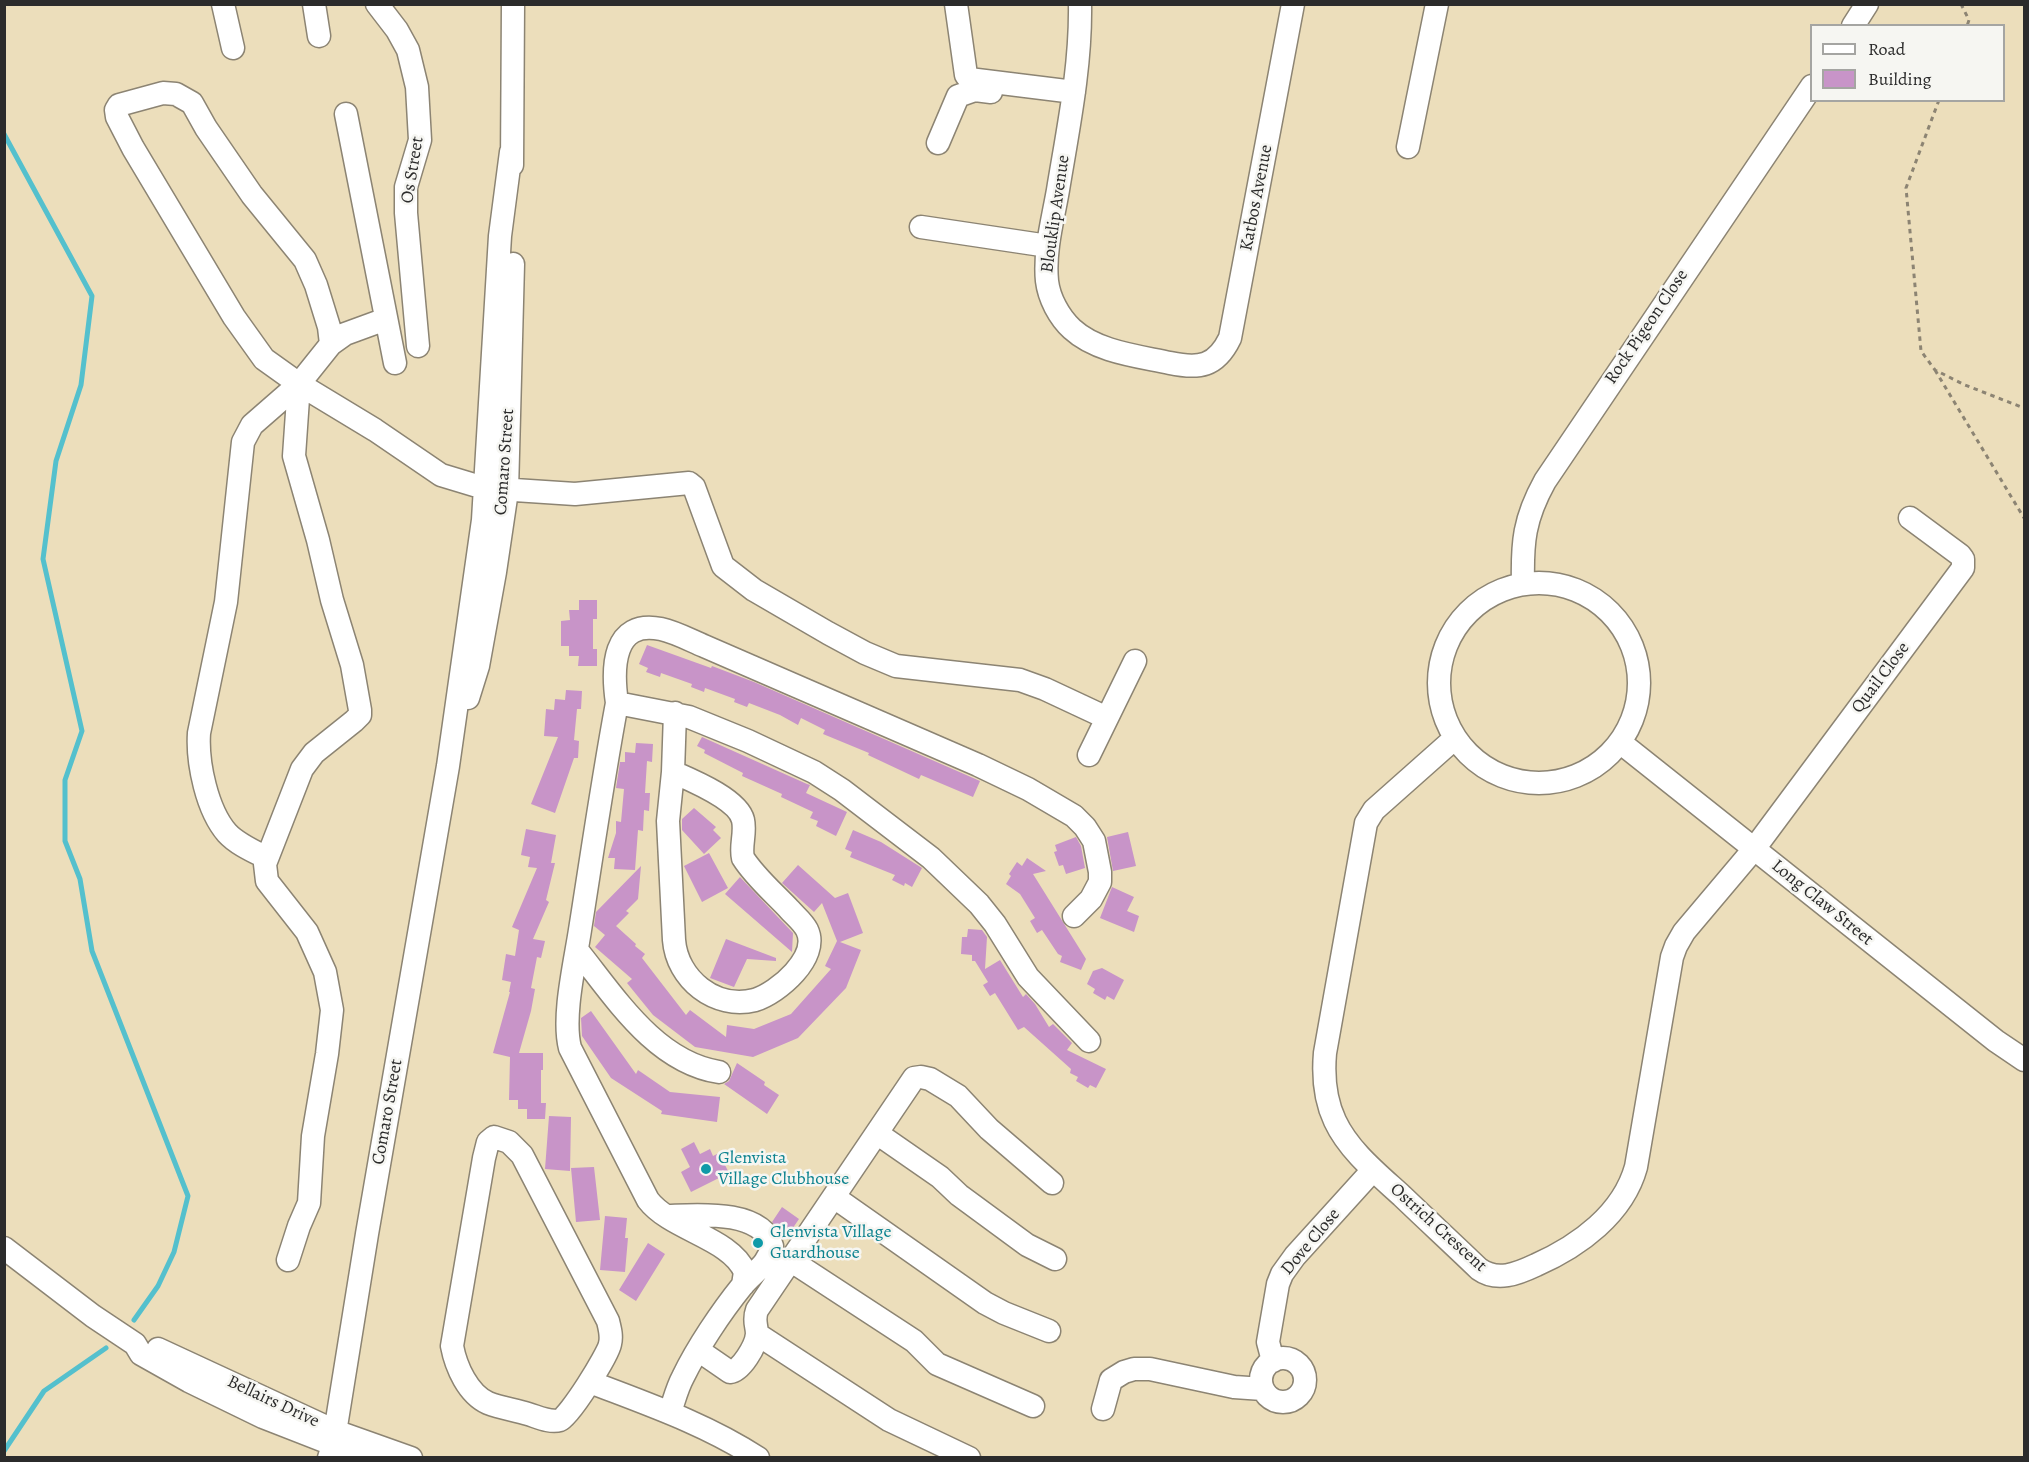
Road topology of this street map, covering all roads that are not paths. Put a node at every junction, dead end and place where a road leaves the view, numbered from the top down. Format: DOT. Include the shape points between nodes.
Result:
graph roads {
  1 [pos="224,4"];
  2 [pos="314,4"];
  3 [pos="377,4"];
  4 [pos="513,4"];
  5 [pos="956,4"];
  6 [pos="1080,4"];
  7 [pos="1293,4"];
  8 [pos="1437,4"];
  9 [pos="1867,4"];
  10 [pos="1854,24"];
  11 [pos="320,36"];
  12 [pos="233,48"];
  13 [pos="1810,89"];
  14 [pos="1073,97"];
  15 [pos="345,114"];
  16 [pos="938,143"];
  17 [pos="1408,147"];
  18 [pos="511,152"];
  19 [pos="921,227"];
  20 [pos="1048,246"];
  21 [pos="386,319"];
  22 [pos="331,345"];
  23 [pos="418,346"];
  24 [pos="395,363"];
  25 [pos="1189,367"];
  26 [pos="299,384"];
  27 [pos="484,488"];
  28 [pos="507,491"];
  29 [pos="1910,518"];
  30 [pos="1523,584"];
  31 [pos="1135,661"];
  32 [pos="617,702"];
  33 [pos="675,713"];
  34 [pos="1107,718"];
  35 [pos="1454,739"];
  36 [pos="1621,743"];
  37 [pos="1089,755"];
  38 [pos="448,766"];
  39 [pos="673,772"];
  40 [pos="1754,849"];
  41 [pos="267,858"];
  42 [pos="1074,916"];
  43 [pos="577,950"];
  44 [pos="1089,1041"];
  45 [pos="2025,1060"];
  46 [pos="719,1072"];
  47 [pos="878,1134"];
  48 [pos="1373,1170"];
  49 [pos="1052,1183"];
  50 [pos="834,1197"];
  51 [pos="668,1216"];
  52 [pos="4,1248"];
  53 [pos="1055,1259"];
  54 [pos="288,1260"];
  55 [pos="790,1260"];
  56 [pos="743,1285"];
  57 [pos="1049,1331"];
  58 [pos="757,1334"];
  59 [pos="698,1350"];
  60 [pos="1273,1361"];
  61 [pos="590,1382"];
  62 [pos="1263,1389"];
  63 [pos="1033,1406"];
  64 [pos="1103,1409"];
  65 [pos="670,1412"];
  66 [pos="332,1445"];
  67 [pos="368,1458"];
  68 [pos="411,1458"];
  69 [pos="758,1458"];
  70 [pos="969,1458"];
  1 -- 12 [label="street"];
  2 -- 11 [label="street"];
  3 -- 23 [label="street, Os Street" via="408,50 417,87 420,140 406,187 406,213"];
  4 -- 18 [label="street, Comaro Street"];
  5 -- 14 [label="street" via="969,80"];
  6 -- 14 [label="street, Blouklip Avenue"];
  7 -- 25 [label="street, Katbos Avenue" via="1230,338 1215,359"];
  8 -- 17 [label="street"];
  9 -- 10 [label="street"];
  13 -- 30 [label="street, Rock Pigeon Close" via="1545,481 1534,502 1522,543"];
  14 -- 16 [label="street" via="965,92 958,96"];
  14 -- 20 [label="street, Blouklip Avenue"];
  15 -- 21 [label="street"];
  18 -- 27 [label="street, Comaro Street" via="500,236"];
  18 -- 28 [label="street, Comaro Street" via="515,228"];
  19 -- 20 [label="street"];
  20 -- 25 [label="street, Blouklip Avenue" via="1050,295 1073,330 1106,347"];
  21 -- 22 [label="street" via="345,334"];
  21 -- 24 [label="street"];
  22 -- 26 [label="street"];
  22 -- 26 [label="street" via="316,285 304,261 252,195 192,103 176,94 163,93 118,106 117,117 133,147 234,317 264,359"];
  26 -- 27 [label="street" via="441,475"];
  26 -- 41 [label="street" via="294,456 352,665 360,712 305,764"];
  26 -- 41 [label="street" via="252,425 243,442 228,592 198,743 207,795 218,821 239,843"];
  27 -- 28 [label="street"];
  27 -- 38 [label="street, Comaro Street" via="478,565"];
  28 -- 34 [label="street" via="575,494 689,483 694,487 723,566 754,590 828,633 896,666 1014,679"];
  28 -- 38 [label="street, Comaro Street" via="478,666"];
  29 -- 40 [label="street, Quail Close" via="1960,555 1963,568"];
  30 -- 35 [label="street" via="1491,594 1465,615 1446,642 1438,675 1441,708"];
  30 -- 36 [label="street" via="1549,583 1575,589 1599,602 1618,620 1632,642 1640,694 1634,720"];
  31 -- 34 [label="street"];
  32 -- 33 [label="street"];
  32 -- 42 [label="street" via="615,665 622,641 636,629 662,629 978,765 1074,816 1090,834 1098,851 1100,882 1091,899"];
  32 -- 43 [label="street"];
  33 -- 39 [label="street"];
  33 -- 44 [label="street" via="748,741 821,776 931,858 986,911 1028,977"];
  34 -- 37 [label="street"];
  35 -- 36 [label="street" via="1486,768 1505,778 1537,784 1569,780 1598,766"];
  35 -- 48 [label="street, Ostrich Crescent" via="1374,810 1364,830 1324,1072 1335,1122"];
  36 -- 40 [label="street, Long Claw Street"];
  38 -- 66 [label="street, Comaro Street"];
  39 -- 39 [label="street" via="668,821 677,959 688,978 709,994 742,1001 765,996 779,987 807,956 807,930 743,858 744,823 737,810 705,787"];
  40 -- 45 [label="street, Long Claw Street"];
  40 -- 48 [label="street, Ostrich Crescent" via="1676,946 1635,1173 1620,1199 1583,1239 1525,1270 1490,1275"];
  41 -- 54 [label="street" via="267,881 303,925 325,972 332,1014 313,1136 309,1203"];
  43 -- 46 [label="street" via="636,1022 660,1044 693,1066"];
  43 -- 51 [label="street" via="567,1024 570,1048 643,1192 653,1208"];
  47 -- 49 [label="street" via="912,1081 926,1078 958,1096 989,1129"];
  47 -- 50 [label="street"];
  47 -- 53 [label="street" via="1027,1245"];
  48 -- 60 [label="street, Dove Close" via="1282,1274 1268,1342"];
  50 -- 55 [label="street"];
  50 -- 57 [label="street" via="985,1303"];
  51 -- 56 [label="street" via="736,1257 746,1272"];
  51 -- 56 [label="street" via="727,1216 743,1220 764,1233 772,1250 758,1272"];
  52 -- 66 [label="street, Bellairs Drive" via="136,1346 141,1354 263,1417"];
  55 -- 58 [label="street" via="757,1310"];
  55 -- 63 [label="street" via="914,1341 937,1364"];
  56 -- 59 [label="street"];
  58 -- 59 [label="street" via="743,1365 734,1372"];
  58 -- 70 [label="street" via="889,1420"];
  59 -- 65 [label="street"];
  60 -- 62 [label="street, Dove Close" via="1262,1373"];
  60 -- 62 [label="street" via="1283,1358 1298,1364 1304,1384 1299,1394 1285,1402 1274,1400"];
  61 -- 61 [label="street" via="563,1418 548,1420 486,1402 467,1383 456,1364 452,1346 484,1158 488,1142 494,1137 509,1142 522,1155 608,1321 610,1345"];
  61 -- 65 [label="street"];
  62 -- 64 [label="street" via="1134,1369 1111,1380"];
  65 -- 69 [label="street"];
  66 -- 67 [label="street, Bellairs Drive"];
  66 -- 68 [label="street, Bellairs Drive"];
}
